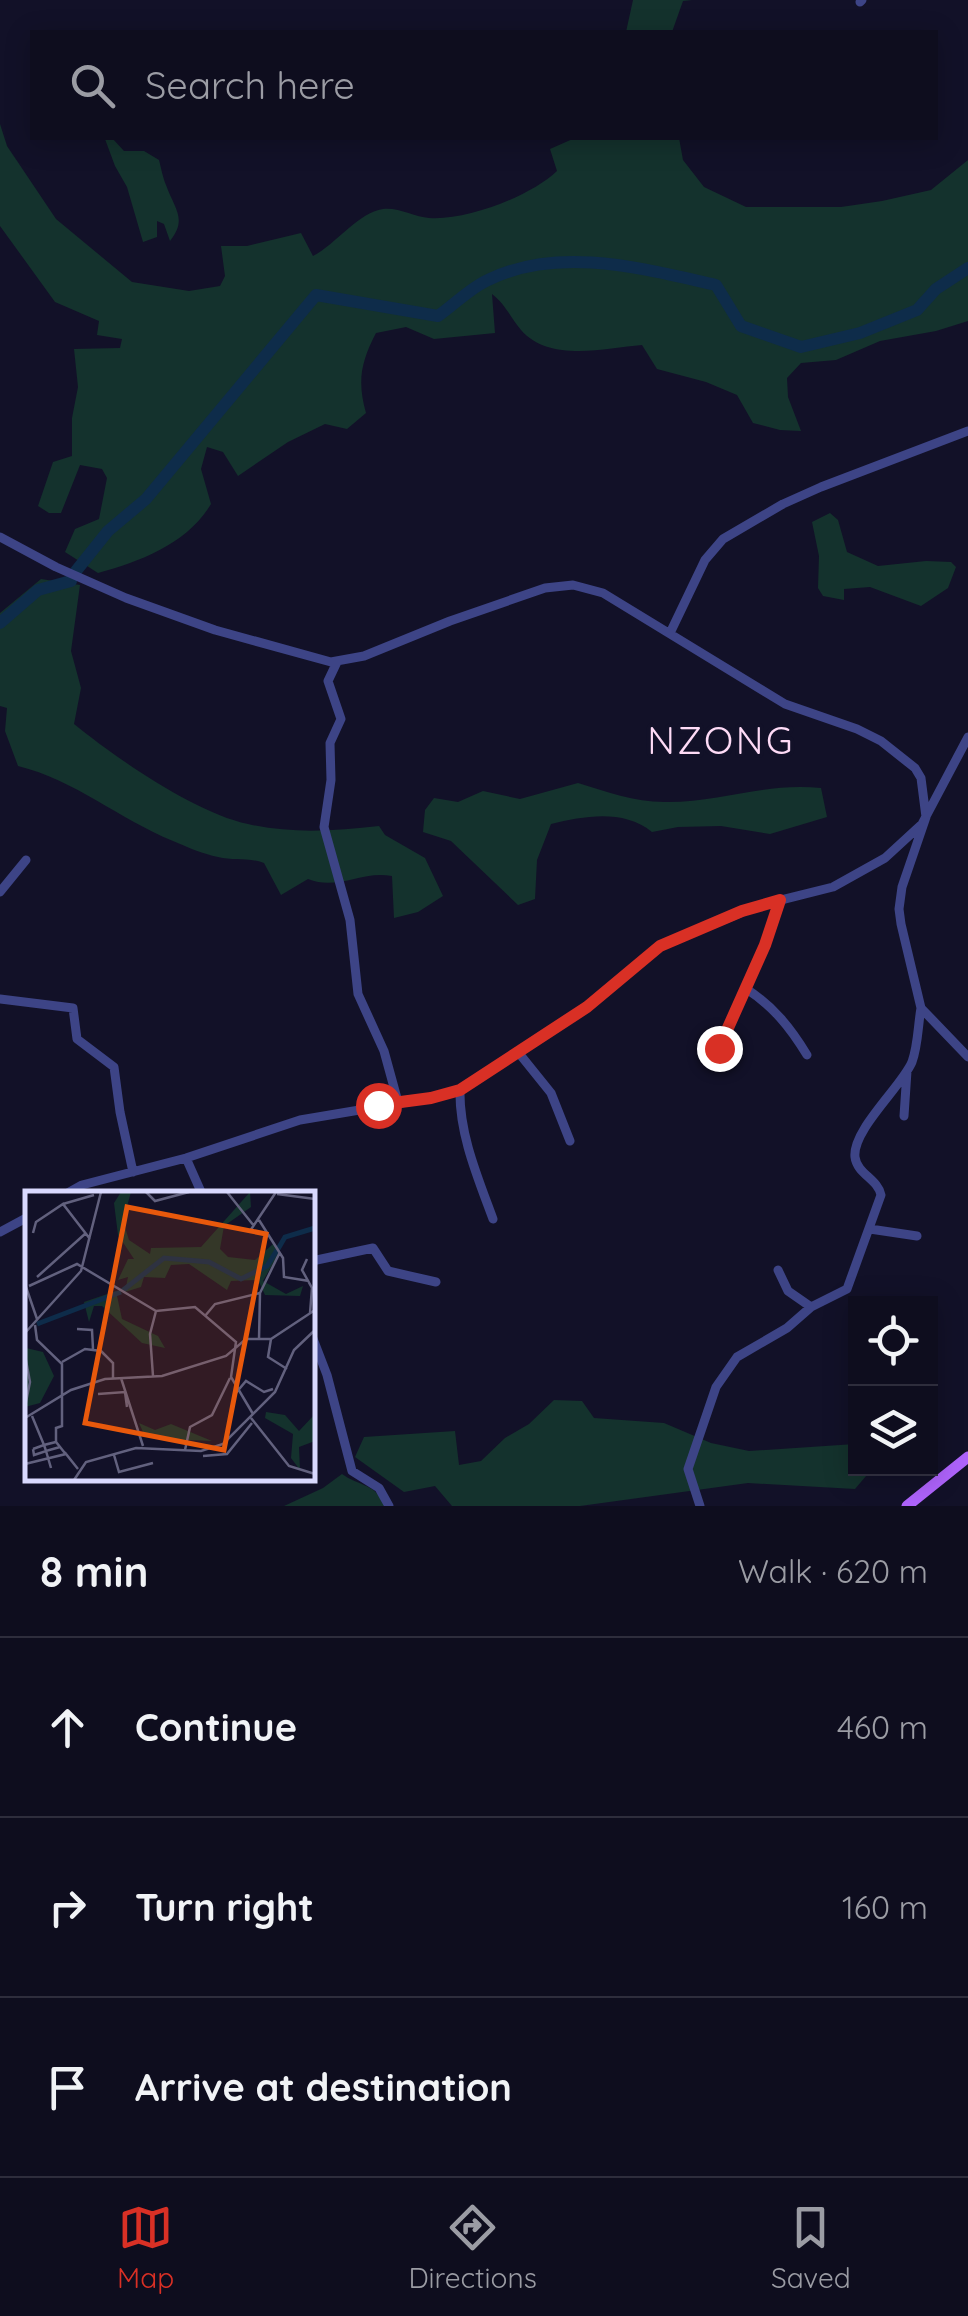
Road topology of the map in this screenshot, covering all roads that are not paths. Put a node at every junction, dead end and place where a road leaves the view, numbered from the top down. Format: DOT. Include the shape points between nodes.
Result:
graph roads {
  1 [pos="968,431"];
  2 [pos="0,537"];
  3 [pos="671,631"];
  4 [pos="337,662"];
  5 [pos="968,737"];
  6 [pos="926,818"];
  7 [pos="26,860"];
  8 [pos="0,892"];
  9 [pos="780,900"];
  10 [pos="745,988"];
  11 [pos="0,999"];
  12 [pos="921,1008"];
  13 [pos="719,1048"];
  14 [pos="518,1052"];
  15 [pos="807,1056"];
  16 [pos="968,1057"];
  17 [pos="907,1072"];
  18 [pos="460,1090"];
  19 [pos="398,1102"];
  20 [pos="904,1116"];
  21 [pos="570,1142"];
  22 [pos="186,1158"];
  23 [pos="133,1172"];
  24 [pos="71,1191"];
  25 [pos="201,1191"];
  26 [pos="493,1219"];
  27 [pos="25,1220"];
  28 [pos="870,1229"];
  29 [pos="0,1232"];
  30 [pos="917,1236"];
  31 [pos="315,1260"];
  32 [pos="778,1270"];
  33 [pos="436,1282"];
  34 [pos="812,1308"];
  35 [pos="315,1344"];
  36 [pos="968,1457"];
  37 [pos="389,1506"];
  38 [pos="700,1506"];
  39 [pos="907,1506"];
  1 -- 3 [label="street" via="782,504 723,540 705,560"];
  2 -- 4 [label="street" via="126,598 290,654"];
  3 -- 4 [label="street" via="603,593 558,585"];
  3 -- 6 [label="street" via="785,704 857,729 899,754 921,778"];
  4 -- 19 [label="street" via="328,681 341,720 330,743 324,827 350,920 358,994"];
  5 -- 6 [label="street"];
  6 -- 9 [label="street" via="859,875"];
  6 -- 12 [label="street" via="899,909"];
  7 -- 8 [label="street"];
  9 -- 10 [label="street"];
  9 -- 14 [label="street" via="660,946 587,1007"];
  10 -- 13 [label="street"];
  10 -- 15 [label="street" via="773,1008"];
  11 -- 23 [label="street" via="74,1008 77,1039 114,1067"];
  12 -- 16 [label="street"];
  12 -- 17 [label="street"];
  14 -- 18 [label="street"];
  14 -- 21 [label="street" via="550,1093"];
  17 -- 20 [label="street"];
  17 -- 28 [label="street" via="856,1150 858,1164 879,1188"];
  18 -- 19 [label="street"];
  18 -- 26 [label="street" via="461,1115"];
  19 -- 22 [label="street" via="300,1120"];
  22 -- 23 [label="street"];
  22 -- 25 [label="street"];
  23 -- 24 [label="street"];
  27 -- 29 [label="street"];
  28 -- 30 [label="street"];
  28 -- 34 [label="street" via="847,1289"];
  31 -- 33 [label="street" via="373,1248 388,1271"];
  32 -- 34 [label="street" via="788,1290"];
  34 -- 38 [label="street" via="737,1357 716,1387 688,1469"];
  35 -- 37 [label="street" via="348,1464 379,1488"];
  36 -- 39 [label="main road"];
}
